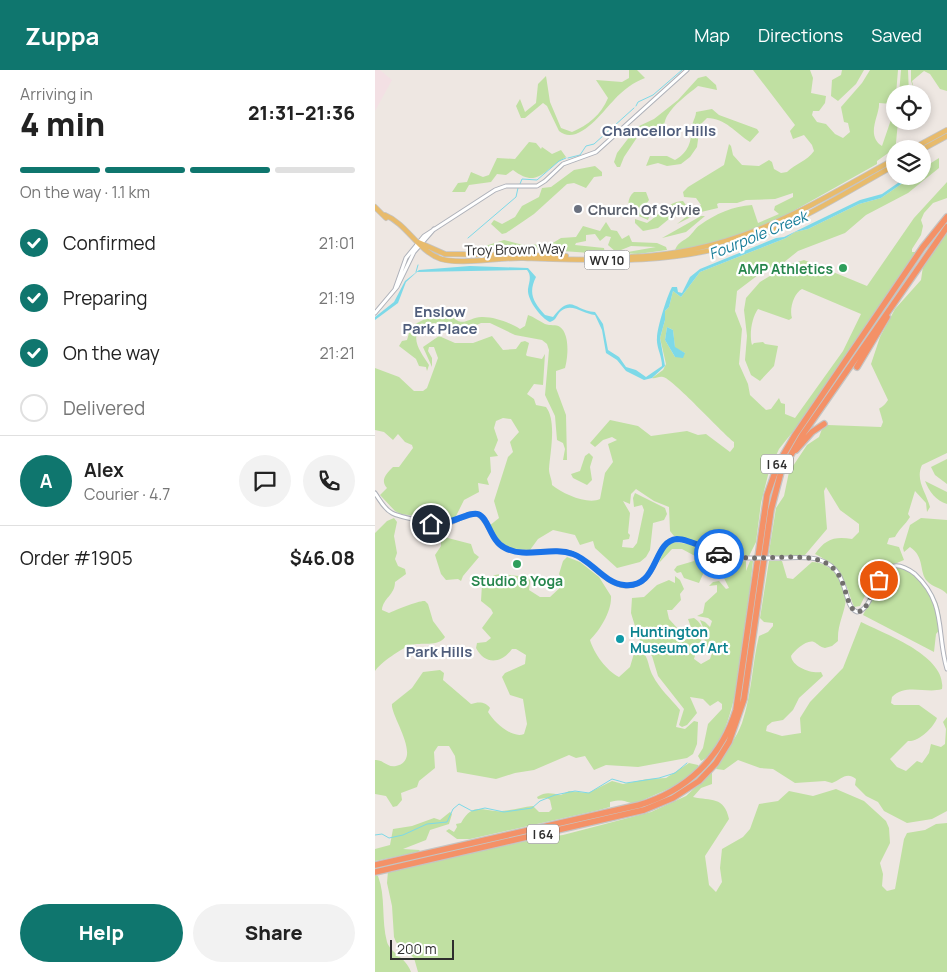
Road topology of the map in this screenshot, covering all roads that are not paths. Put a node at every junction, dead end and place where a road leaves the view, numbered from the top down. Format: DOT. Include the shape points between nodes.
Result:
graph roads {
  1 [pos="687,70"];
  2 [pos="947,130"];
  3 [pos="947,136"];
  4 [pos="929,140"];
  5 [pos="931,145"];
  6 [pos="886,163"];
  7 [pos="886,170"];
  8 [pos="375,207"];
  9 [pos="947,217"];
  10 [pos="947,227"];
  11 [pos="419,243"];
  12 [pos="910,278"];
  13 [pos="375,313"];
  14 [pos="857,367"];
  15 [pos="824,424"];
  16 [pos="781,472"];
  17 [pos="375,493"];
  18 [pos="947,669"];
  19 [pos="717,756"];
  20 [pos="700,775"];
  21 [pos="375,865"];
  22 [pos="375,872"];
  1 -- 11 [label="street" via="596,152 563,164 537,186 506,186 495,190"];
  2 -- 4 [label="main road"];
  3 -- 5 [label="main road"];
  6 -- 11 [label="main road, Troy Brown Way / WV 10" via="778,222 698,250 633,257 452,254 435,251"];
  7 -- 11 [label="main road, Troy Brown Way / WV 10" via="781,227 737,243 692,254 641,260 509,258 451,261 435,256"];
  8 -- 11 [label="main road, WV 10"];
  9 -- 19 [label="highway, I 64" via="912,263 777,464 765,508 738,701"];
  10 -- 12 [label="highway, I 64"];
  11 -- 13 [label="street" via="395,289"];
  12 -- 14 [label="highway"];
  12 -- 16 [label="highway, I 64" via="795,445"];
  15 -- 16 [label="highway" via="803,441"];
  16 -- 19 [label="highway, I 64" via="771,510 742,709 733,735"];
  17 -- 18 [label="street, bridge" via="393,514 433,525 478,514 494,540 506,549 570,553 613,582 623,585 633,585 645,579 655,567 664,545 672,540 682,540 739,558 815,559 832,567 843,581 850,606 857,612 864,610 888,570 901,566 912,571 930,588 941,608"];
  19 -- 20 [label="highway, I 64"];
  20 -- 21 [label="highway, I 64" via="674,791 639,805"];
  20 -- 22 [label="highway, I 64" via="673,798 637,812"];
}
